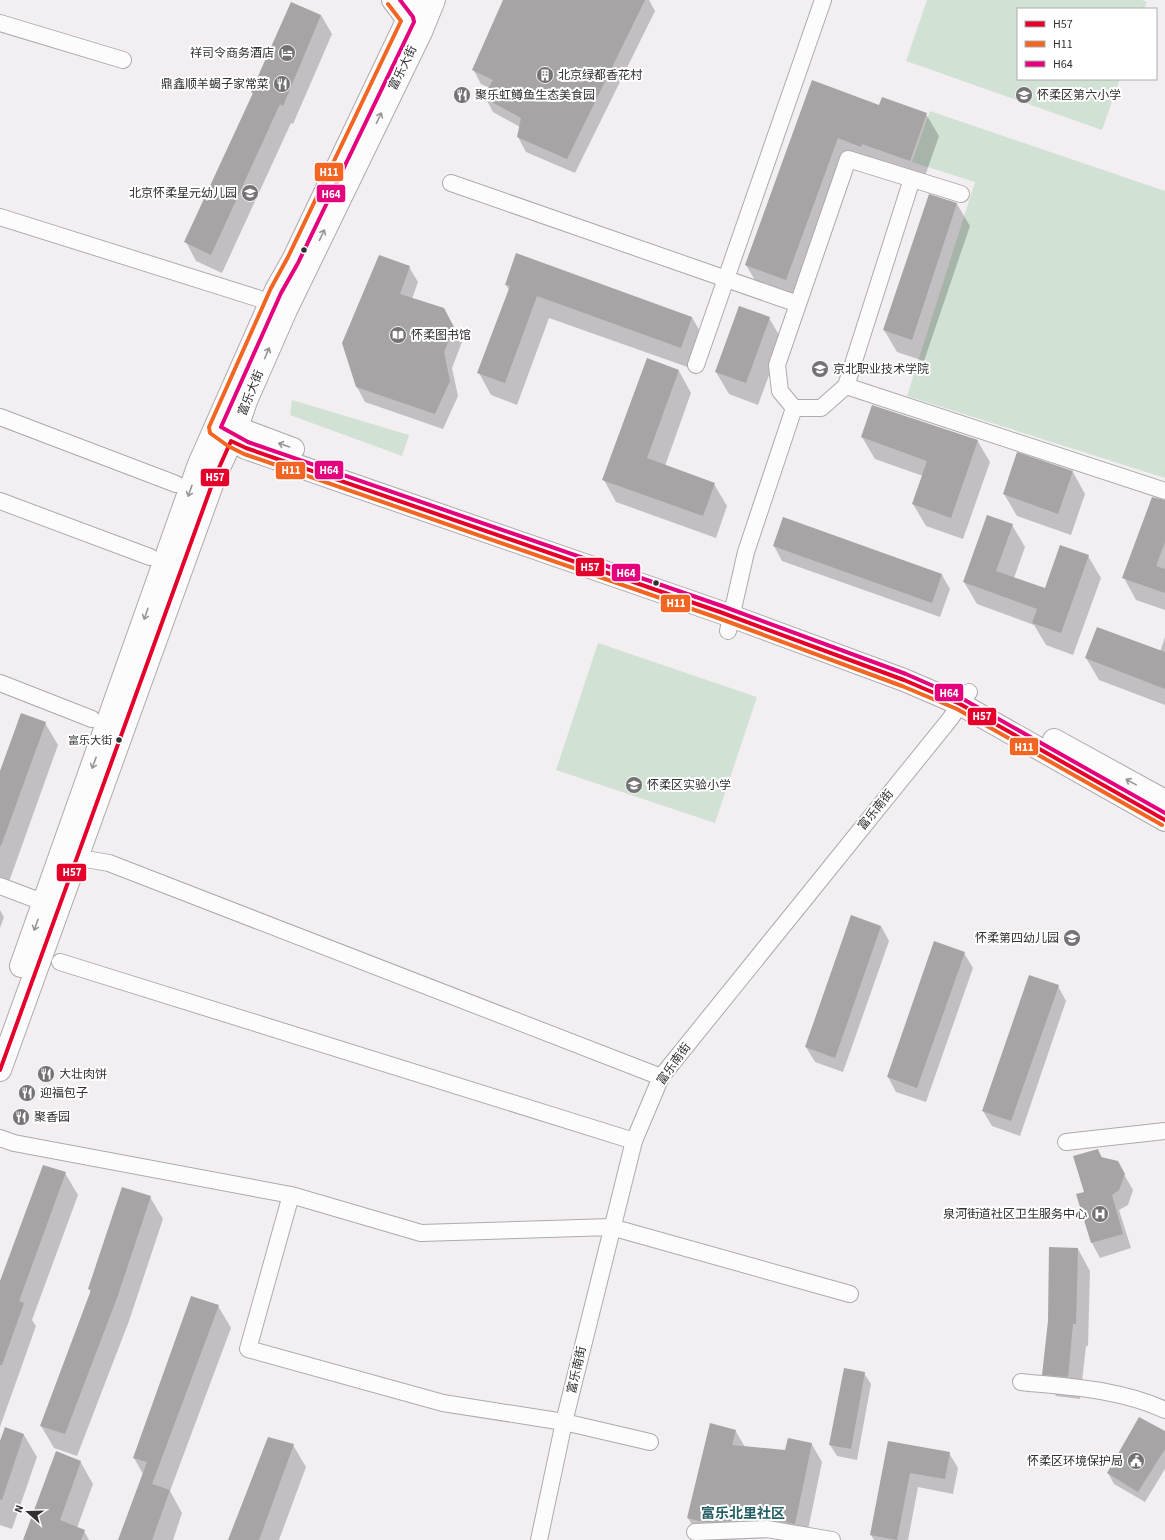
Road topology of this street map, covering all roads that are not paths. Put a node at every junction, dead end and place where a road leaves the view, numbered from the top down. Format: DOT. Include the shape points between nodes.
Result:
graph roads {
  1 [pos="393,0"];
  2 [pos="417,0"];
  3 [pos="434,0"];
  4 [pos="823,0"];
  5 [pos="0,23"];
  6 [pos="414,26"];
  7 [pos="123,60"];
  8 [pos="912,179"];
  9 [pos="451,184"];
  10 [pos="960,194"];
  11 [pos="0,217"];
  12 [pos="725,279"];
  13 [pos="798,304"];
  14 [pos="278,306"];
  15 [pos="696,365"];
  16 [pos="846,386"];
  17 [pos="794,408"];
  18 [pos="0,417"];
  19 [pos="227,433"];
  20 [pos="176,484"];
  21 [pos="1165,491"];
  22 [pos="0,501"];
  23 [pos="150,558"];
  24 [pos="732,617"];
  25 [pos="0,683"];
  26 [pos="964,698"];
  27 [pos="92,719"];
  28 [pos="1164,813"];
  29 [pos="69,856"];
  30 [pos="0,886"];
  31 [pos="51,906"];
  32 [pos="60,962"];
  33 [pos="0,1025"];
  34 [pos="0,1070"];
  35 [pos="662,1077"];
  36 [pos="1165,1131"];
  37 [pos="0,1138"];
  38 [pos="634,1141"];
  39 [pos="1066,1142"];
  40 [pos="291,1195"];
  41 [pos="611,1227"];
  42 [pos="850,1294"];
  43 [pos="1021,1382"];
  44 [pos="1165,1410"];
  45 [pos="564,1422"];
  46 [pos="650,1442"];
  47 [pos="695,1532"];
  48 [pos="539,1540"];
  49 [pos="832,1540"];
  1 -- 6 [label="main road"];
  2 -- 6 [label="main road, 富乐大街"];
  3 -- 6 [label="main road, 富乐大街"];
  4 -- 12 [label="street"];
  5 -- 7 [label="street"];
  6 -- 14 [label="main road, 富乐大街"];
  8 -- 10 [label="street"];
  8 -- 13 [label="street" via="848,159"];
  8 -- 16 [label="street"];
  9 -- 12 [label="street"];
  11 -- 14 [label="street"];
  12 -- 13 [label="street"];
  12 -- 15 [label="street"];
  13 -- 17 [label="street" via="777,365 780,391"];
  14 -- 19 [label="main road, 富乐大街"];
  16 -- 17 [label="street" via="821,408"];
  16 -- 21 [label="street"];
  17 -- 24 [label="street" via="746,552"];
  18 -- 20 [label="street"];
  19 -- 24 [label="main road"];
  19 -- 29 [label="main road, 富乐大街" via="199,464"];
  22 -- 23 [label="street"];
  24 -- 26 [label="main road" via="909,666"];
  25 -- 27 [label="street"];
  26 -- 28 [label="main road"];
  26 -- 35 [label="street, 富乐南街"];
  29 -- 31 [label="main road, 富乐大街"];
  29 -- 35 [label="street" via="109,863"];
  30 -- 31 [label="street"];
  31 -- 33 [label="main road, 富乐大街, one-way"];
  31 -- 34 [label="main road, 富乐大街"];
  32 -- 38 [label="street"];
  35 -- 38 [label="street, 富乐南街"];
  36 -- 39 [label="street"];
  37 -- 40 [label="street" via="14,1143"];
  38 -- 41 [label="street, 富乐南街"];
  40 -- 41 [label="street" via="421,1233"];
  40 -- 45 [label="street" via="248,1349 442,1403"];
  41 -- 42 [label="street"];
  41 -- 45 [label="street, 富乐南街"];
  43 -- 44 [label="street" via="1092,1389"];
  45 -- 46 [label="street"];
  45 -- 48 [label="street, 富乐南街"];
  47 -- 49 [label="street" via="767,1529"];
}
